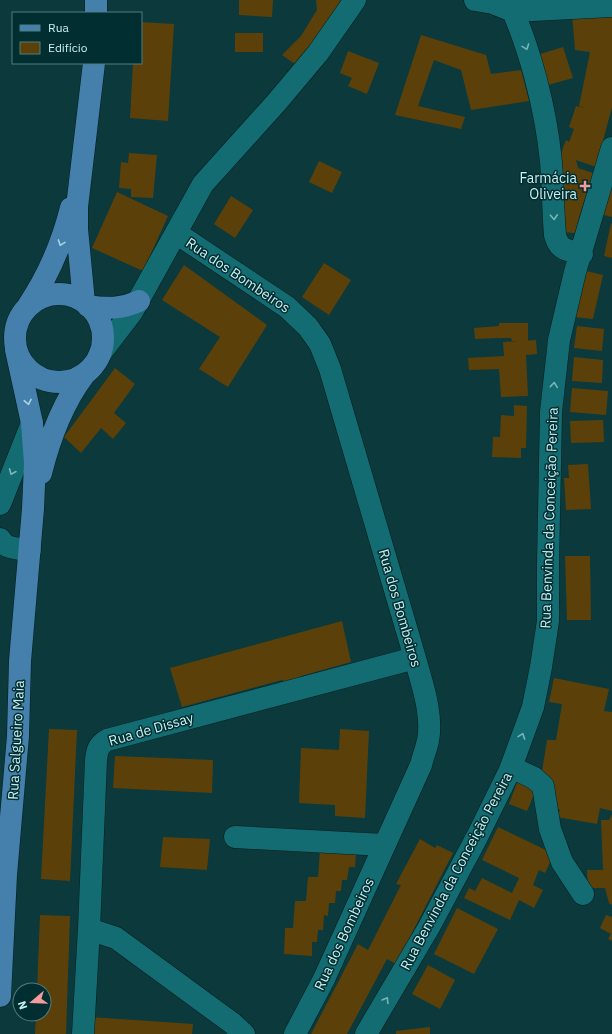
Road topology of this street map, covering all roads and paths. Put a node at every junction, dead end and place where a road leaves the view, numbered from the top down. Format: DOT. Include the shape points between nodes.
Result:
graph roads {
  1 [pos="96,0"];
  2 [pos="354,0"];
  3 [pos="475,0"];
  4 [pos="510,5"];
  5 [pos="612,6"];
  6 [pos="96,12"];
  7 [pos="94,64"];
  8 [pos="612,148"];
  9 [pos="79,178"];
  10 [pos="176,233"];
  11 [pos="582,254"];
  12 [pos="139,301"];
  13 [pos="86,304"];
  14 [pos="25,310"];
  15 [pos="16,350"];
  16 [pos="99,355"];
  17 [pos="84,375"];
  18 [pos="32,423"];
  19 [pos="0,504"];
  20 [pos="33,509"];
  21 [pos="2,546"];
  22 [pos="30,550"];
  23 [pos="415,658"];
  24 [pos="511,767"];
  25 [pos="235,837"];
  26 [pos="384,845"];
  27 [pos="583,894"];
  28 [pos="89,929"];
  29 [pos="0,996"];
  30 [pos="235,1030"];
  31 [pos="83,1034"];
  32 [pos="295,1034"];
  33 [pos="366,1034"];
  1 -- 6 [label="main road"];
  2 -- 10 [label="street" via="318,53 203,184"];
  3 -- 4 [label="street"];
  4 -- 5 [label="street"];
  4 -- 11 [label="street, one-way" via="528,54 542,107 551,161 555,235 558,245 562,248"];
  7 -- 9 [label="main road"];
  8 -- 11 [label="street, Rua Benvinda da Conceição Pereira"];
  9 -- 13 [label="main road" via="77,229"];
  9 -- 14 [label="main road, one-way" via="69,219 51,267"];
  10 -- 12 [label="street"];
  10 -- 23 [label="street, Rua dos Bombeiros" via="287,307 308,327 320,344 330,369"];
  24 -- 11 [label="street, Rua Benvinda da Conceição Pereira, one-way" via="533,707 548,621 551,412 559,340"];
  12 -- 13 [label="main road" via="114,309"];
  12 -- 16 [label="street"];
  13 -- 14 [label="main road" via="75,297 58,295 43,297"];
  13 -- 16 [label="main road" via="95,313 101,326 103,340"];
  14 -- 15 [label="main road" via="16,327"];
  15 -- 17 [label="main road" via="28,370 44,380 68,382"];
  15 -- 18 [label="main road, Rua Salgueiro Maia, one-way"];
  16 -- 17 [label="main road"];
  17 -- 20 [label="main road, Rua Salgueiro Maia" via="69,396 52,434"];
  18 -- 19 [label="street, one-way"];
  18 -- 20 [label="main road, Rua Salgueiro Maia" via="35,463"];
  20 -- 22 [label="main road, Rua Salgueiro Maia"];
  21 -- 22 [label="street"];
  22 -- 29 [label="main road, Rua Salgueiro Maia" via="20,661 18,736 6,875"];
  23 -- 26 [label="street, Rua dos Bombeiros" via="424,690 428,741 421,765"];
  23 -- 28 [label="street, Rua de Dissay" via="101,743 96,760"];
  24 -- 27 [label="street" via="534,778 543,786 550,828 562,862"];
  33 -- 24 [label="street, Rua Benvinda da Conceição Pereira, one-way" via="429,927"];
  25 -- 26 [label="street"];
  26 -- 32 [label="street, Rua dos Bombeiros" via="324,978"];
  28 -- 30 [label="street" via="116,938"];
  28 -- 31 [label="street, Rua de Dissay"];
}
